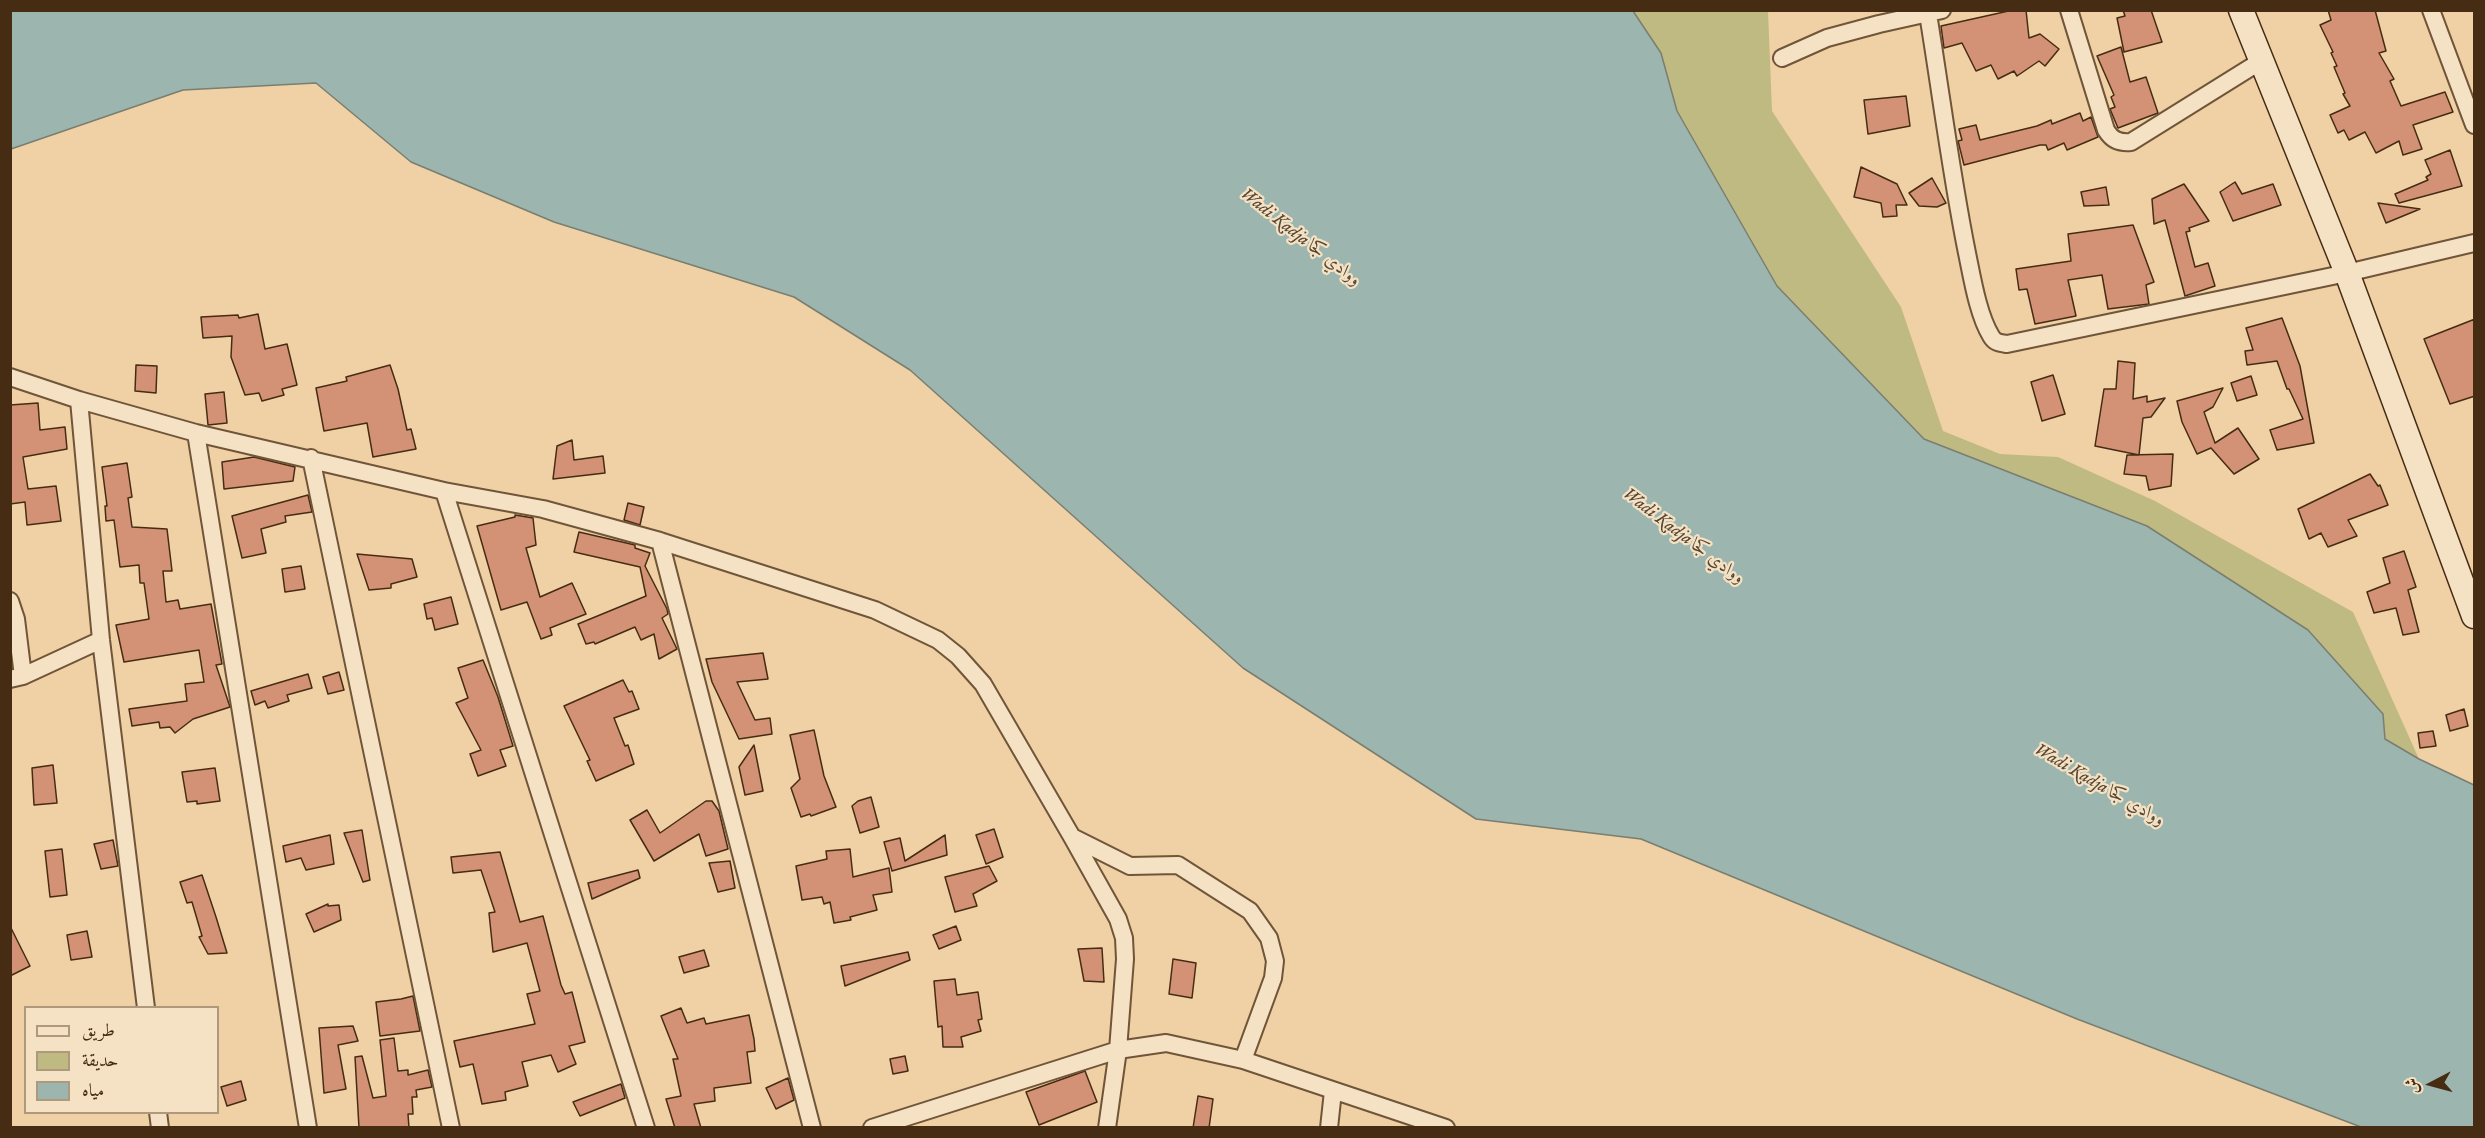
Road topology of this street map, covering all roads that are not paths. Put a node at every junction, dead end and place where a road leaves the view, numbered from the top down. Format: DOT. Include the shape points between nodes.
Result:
graph roads {
  1 [pos="2069,10"];
  2 [pos="2241,10"];
  3 [pos="2430,10"];
  4 [pos="1935,12"];
  5 [pos="1877,17"];
  6 [pos="1782,58"];
  7 [pos="2261,61"];
  8 [pos="2475,125"];
  9 [pos="2475,243"];
  10 [pos="2347,273"];
  11 [pos="10,377"];
  12 [pos="79,400"];
  13 [pos="196,433"];
  14 [pos="311,458"];
  15 [pos="444,491"];
  16 [pos="660,541"];
  17 [pos="10,601"];
  18 [pos="2474,609"];
  19 [pos="101,640"];
  20 [pos="17,677"];
  21 [pos="1072,837"];
  22 [pos="146,1006"];
  23 [pos="1118,1050"];
  24 [pos="1243,1060"];
  25 [pos="1333,1091"];
  26 [pos="1443,1127"];
  27 [pos="308,1128"];
  28 [pos="451,1128"];
  29 [pos="646,1128"];
  30 [pos="812,1128"];
  31 [pos="872,1128"];
  32 [pos="1107,1128"];
  33 [pos="1329,1128"];
  1 -- 7 [label="street" via="2106,130 2117,141 2131,142"];
  2 -- 7 [label="main road"];
  3 -- 8 [label="street"];
  4 -- 5 [label="street"];
  4 -- 10 [label="street" via="1955,190 1970,271 1991,337 1997,342 2007,344"];
  5 -- 6 [label="street"];
  7 -- 10 [label="main road"];
  9 -- 10 [label="street"];
  10 -- 18 [label="main road"];
  11 -- 12 [label="street"];
  12 -- 13 [label="street"];
  12 -- 19 [label="street"];
  13 -- 14 [label="street"];
  13 -- 27 [label="street"];
  14 -- 15 [label="street"];
  14 -- 28 [label="street"];
  15 -- 16 [label="street" via="543,509"];
  15 -- 29 [label="street"];
  16 -- 21 [label="street" via="875,610 938,640 983,684"];
  16 -- 30 [label="street"];
  17 -- 20 [label="street" via="16,620"];
  19 -- 20 [label="street"];
  19 -- 22 [label="street"];
  21 -- 23 [label="street" via="1118,919 1124,938"];
  21 -- 24 [label="street" via="1130,866 1178,865 1250,911 1269,938 1275,961 1273,978"];
  23 -- 24 [label="street" via="1166,1043"];
  23 -- 31 [label="street"];
  23 -- 32 [label="street"];
  24 -- 25 [label="street"];
  25 -- 26 [label="street"];
  25 -- 33 [label="street"];
}
